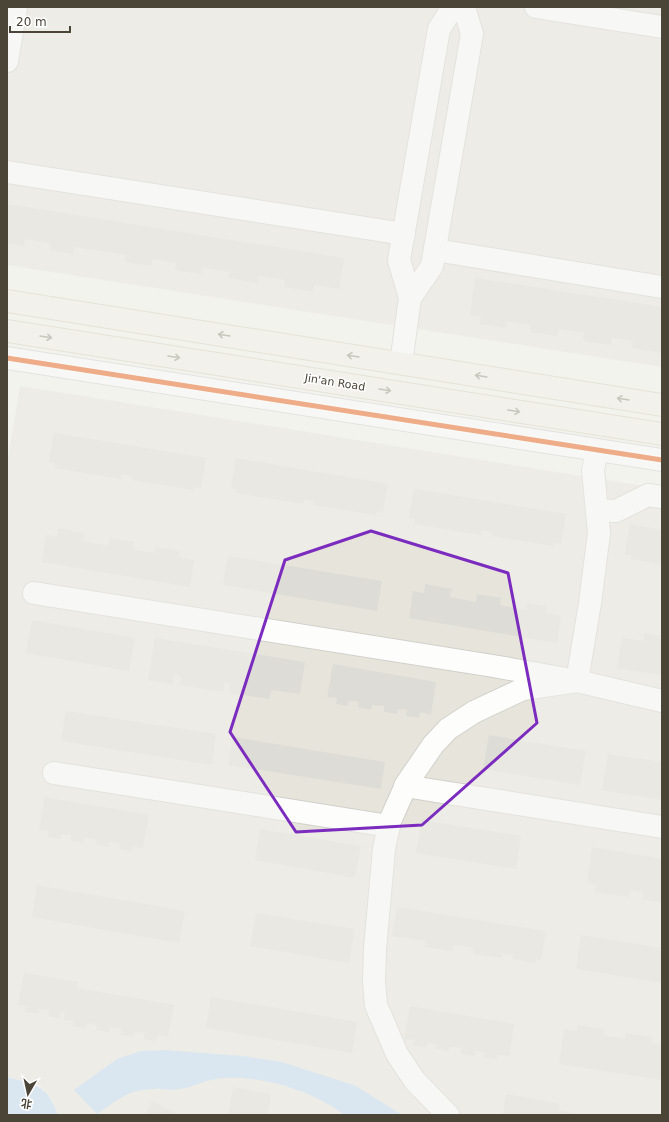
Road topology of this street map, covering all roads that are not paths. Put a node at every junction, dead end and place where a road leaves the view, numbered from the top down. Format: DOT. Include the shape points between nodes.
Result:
graph roads {
  1 [pos="16,7"];
  2 [pos="453,7"];
  3 [pos="464,7"];
  4 [pos="536,7"];
  5 [pos="662,27"];
  6 [pos="7,61"];
  7 [pos="7,172"];
  8 [pos="404,234"];
  9 [pos="435,250"];
  10 [pos="662,287"];
  11 [pos="410,298"];
  12 [pos="7,301"];
  13 [pos="7,331"];
  14 [pos="7,358"];
  15 [pos="401,363"];
  16 [pos="662,405"];
  17 [pos="662,434"];
  18 [pos="597,450"];
  19 [pos="662,460"];
  20 [pos="662,497"];
  21 [pos="597,510"];
  22 [pos="34,593"];
  23 [pos="577,681"];
  24 [pos="662,701"];
  25 [pos="54,773"];
  26 [pos="405,786"];
  27 [pos="389,826"];
  28 [pos="662,827"];
  29 [pos="448,1115"];
  1 -- 6 [label="street"];
  2 -- 8 [label="street" via="439,29"];
  3 -- 9 [label="street" via="472,34"];
  4 -- 5 [label="street"];
  7 -- 8 [label="street"];
  8 -- 11 [label="street" via="399,260"];
  9 -- 10 [label="street"];
  9 -- 11 [label="street" via="432,266"];
  11 -- 15 [label="street"];
  15 -- 12 [label="main road, one-way"];
  13 -- 17 [label="main road, Jin'an Road, one-way"];
  14 -- 18 [label="street"];
  16 -- 15 [label="main road, one-way"];
  18 -- 19 [label="street"];
  18 -- 21 [label="street" via="593,470"];
  20 -- 21 [label="street" via="648,495 616,511"];
  21 -- 23 [label="street" via="598,541"];
  22 -- 23 [label="street"];
  23 -- 24 [label="street"];
  23 -- 26 [label="street" via="523,689 474,712 448,729 433,745"];
  25 -- 27 [label="street"];
  26 -- 27 [label="street"];
  26 -- 28 [label="street"];
  27 -- 29 [label="street" via="384,849 375,949 376,1005 397,1054 414,1081"];
}
